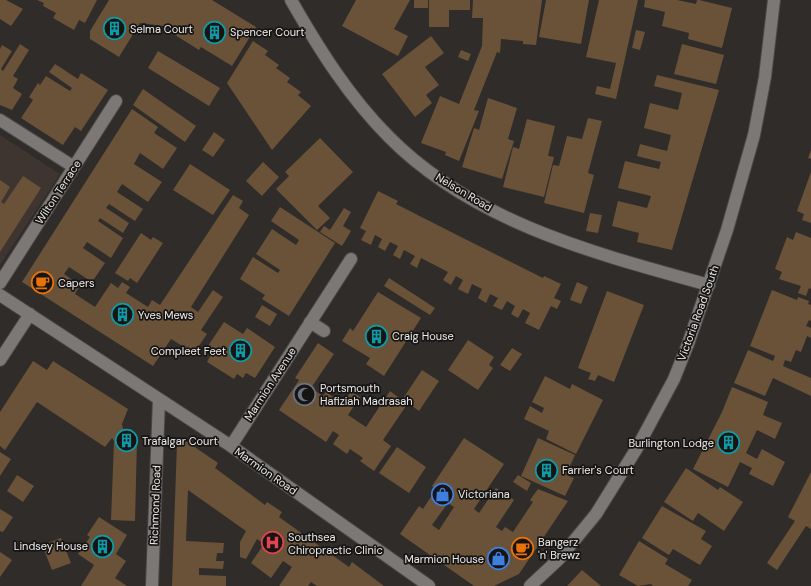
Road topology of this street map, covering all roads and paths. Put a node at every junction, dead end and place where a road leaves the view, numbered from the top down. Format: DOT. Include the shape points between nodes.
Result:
graph roads {
  1 [pos="290,0"];
  2 [pos="774,0"];
  3 [pos="116,101"];
  4 [pos="0,120"];
  5 [pos="74,167"];
  6 [pos="351,259"];
  7 [pos="0,283"];
  8 [pos="709,284"];
  9 [pos="0,295"];
  10 [pos="30,314"];
  11 [pos="310,322"];
  12 [pos="324,331"];
  13 [pos="0,360"];
  14 [pos="160,399"];
  15 [pos="231,446"];
  16 [pos="152,586"];
  17 [pos="429,586"];
  18 [pos="530,586"];
  1 -- 8 [label="street, Nelson Road" via="338,76 372,119 406,152 440,178 472,199 537,232 588,251"];
  2 -- 8 [label="street, Victoria Road South" via="765,77 754,135 730,223"];
  3 -- 5 [label="street, Wilton Terrace"];
  4 -- 5 [label="street"];
  5 -- 7 [label="street, Wilton Terrace"];
  6 -- 11 [label="street, Marmion Avenue"];
  8 -- 18 [label="street, Victoria Road South" via="674,379 637,448 596,514 558,559"];
  9 -- 10 [label="street, Marmion Road"];
  10 -- 13 [label="street"];
  10 -- 14 [label="street, Marmion Road"];
  11 -- 12 [label="street"];
  11 -- 15 [label="street, Marmion Avenue"];
  14 -- 15 [label="street, Marmion Road"];
  14 -- 16 [label="street, Richmond Road"];
  15 -- 17 [label="street, Marmion Road"];
}
